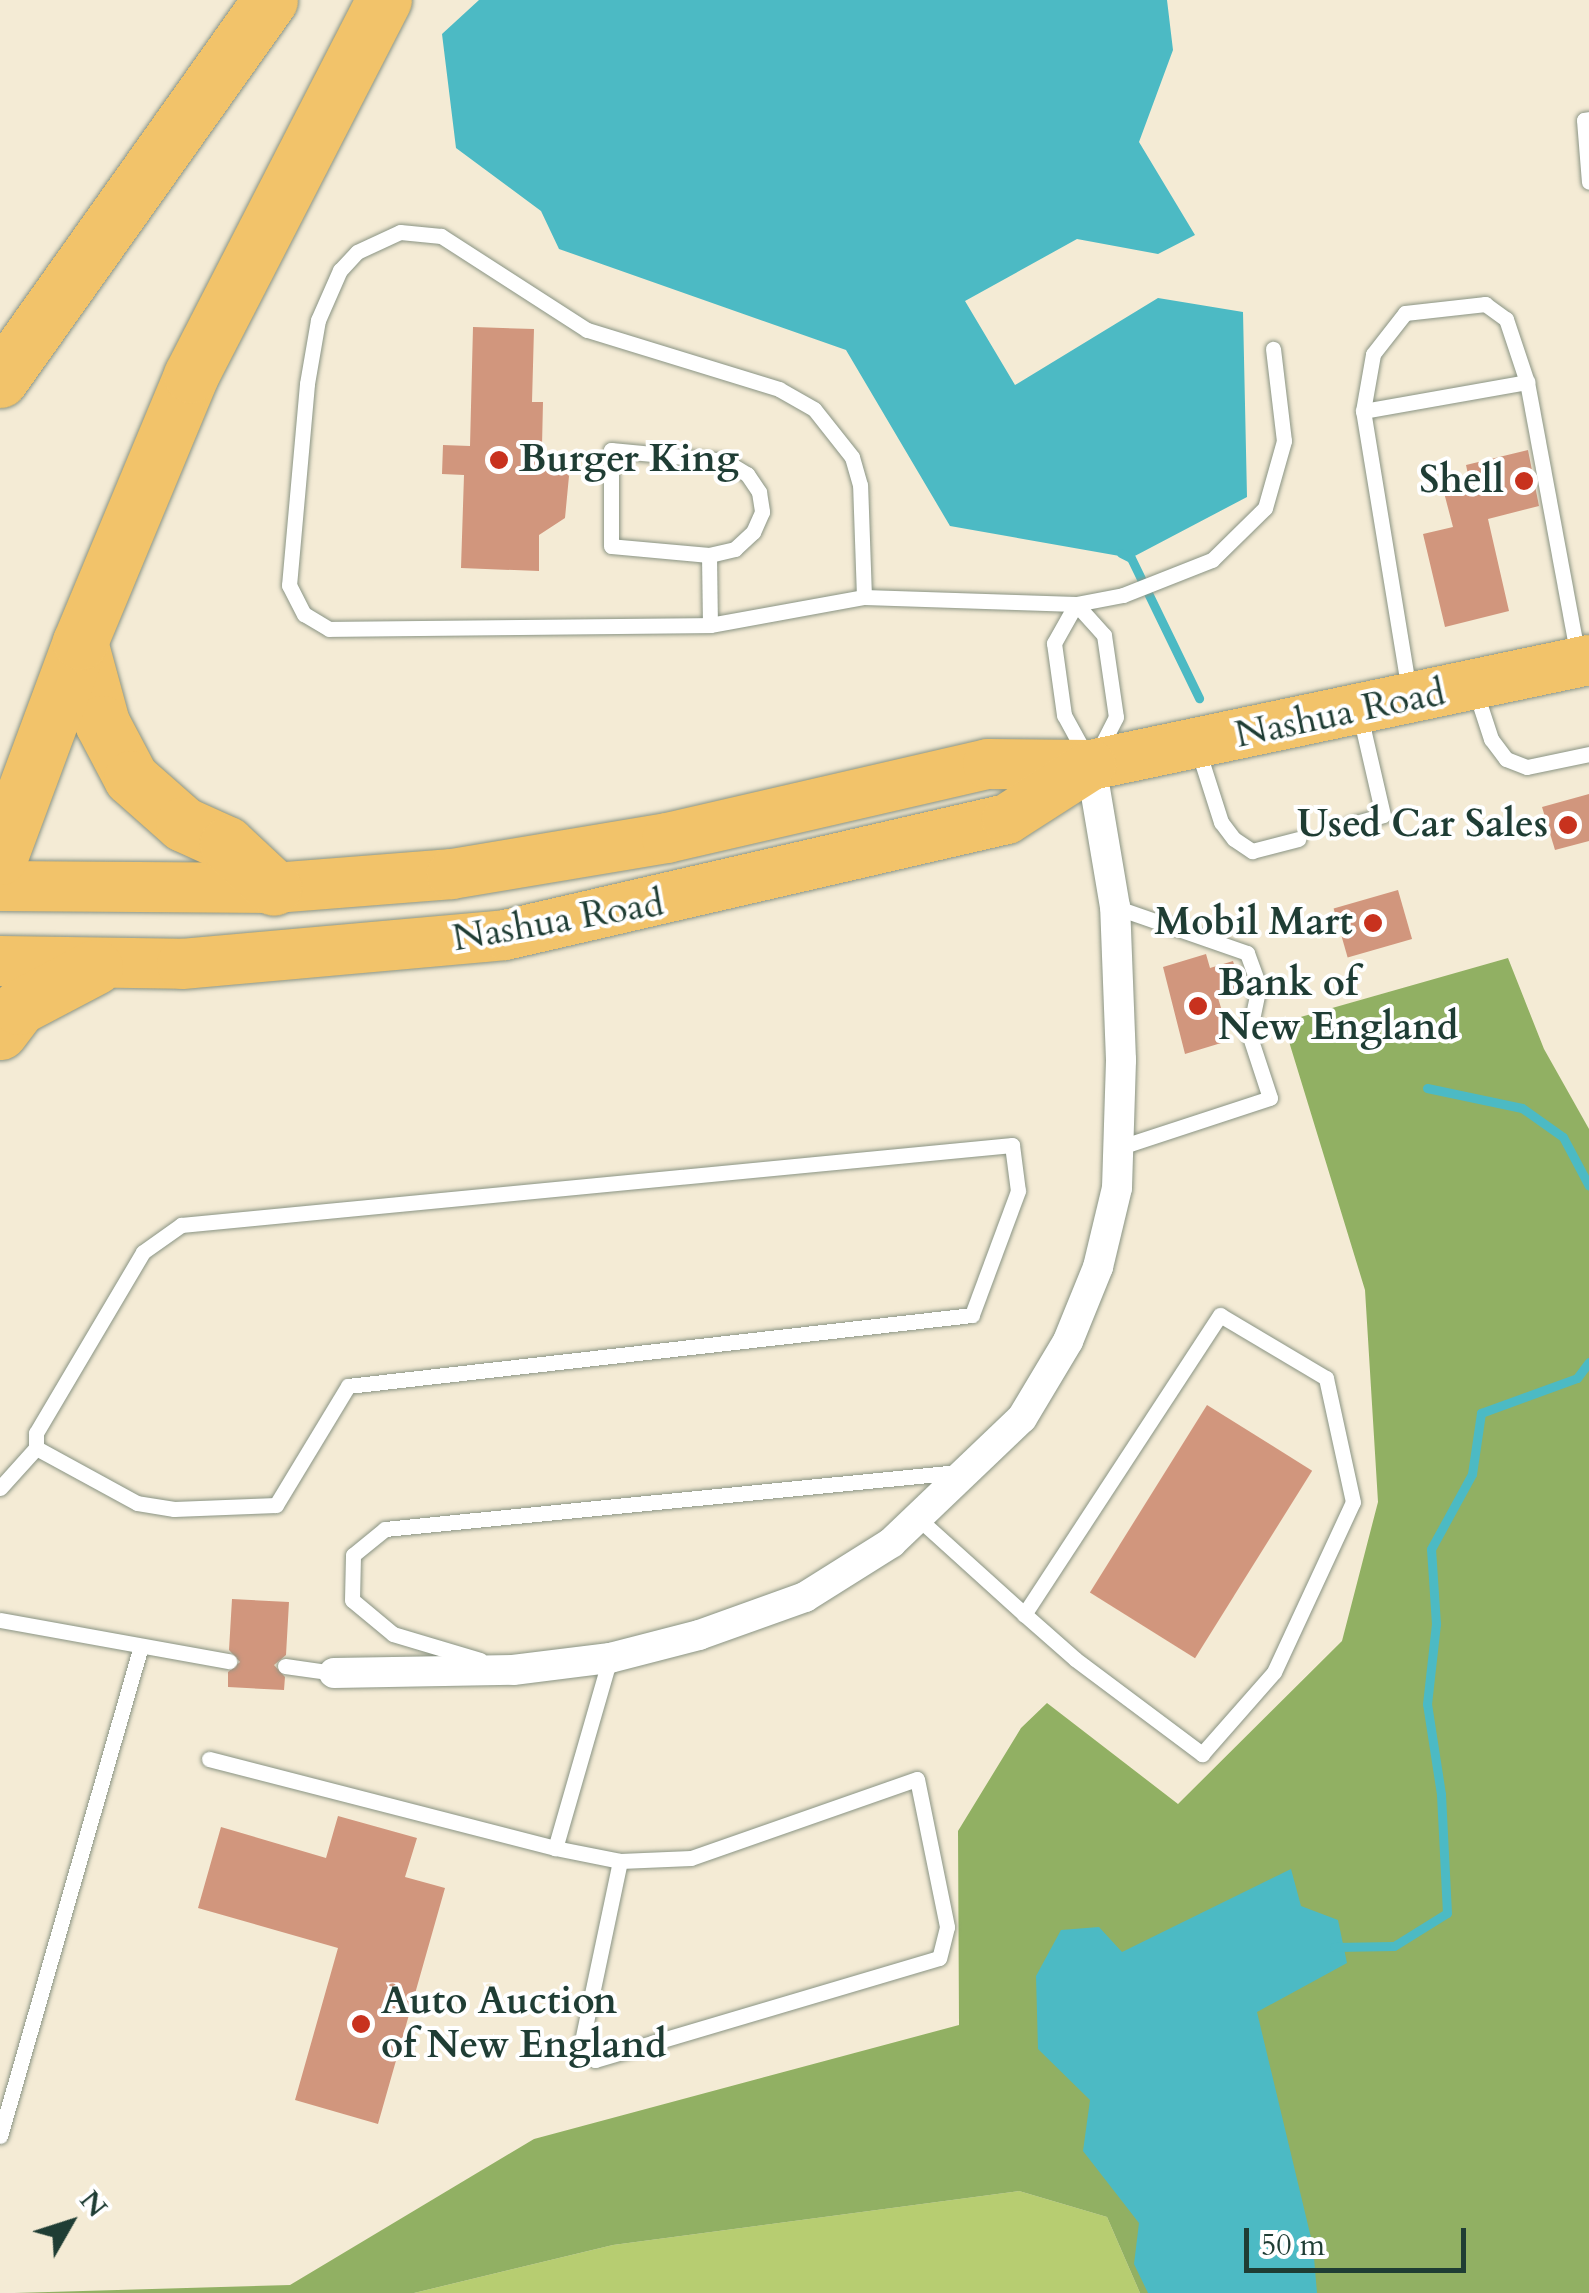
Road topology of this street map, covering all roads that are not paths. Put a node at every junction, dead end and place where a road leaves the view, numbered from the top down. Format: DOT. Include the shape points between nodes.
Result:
graph roads {
  1 [pos="270,0"];
  2 [pos="384,0"];
  3 [pos="1589,119"];
  4 [pos="1589,182"];
  5 [pos="1273,349"];
  6 [pos="0,380"];
  7 [pos="1527,382"];
  8 [pos="1363,411"];
  9 [pos="708,555"];
  10 [pos="864,598"];
  11 [pos="1076,604"];
  12 [pos="710,624"];
  13 [pos="80,642"];
  14 [pos="1584,661"];
  15 [pos="1474,686"];
  16 [pos="1411,700"];
  17 [pos="1359,711"];
  18 [pos="1196,744"];
  19 [pos="1589,754"];
  20 [pos="1091,765"];
  21 [pos="1350,824"];
  22 [pos="1298,839"];
  23 [pos="0,857"];
  24 [pos="0,886"];
  25 [pos="274,888"];
  26 [pos="1114,907"];
  27 [pos="0,961"];
  28 [pos="95,967"];
  29 [pos="0,1032"];
  30 [pos="1118,1148"];
  31 [pos="36,1448"];
  32 [pos="974,1471"];
  33 [pos="0,1488"];
  34 [pos="920,1520"];
  35 [pos="1024,1614"];
  36 [pos="0,1620"];
  37 [pos="141,1646"];
  38 [pos="610,1658"];
  39 [pos="229,1661"];
  40 [pos="285,1666"];
  41 [pos="513,1670"];
  42 [pos="334,1673"];
  43 [pos="209,1759"];
  44 [pos="555,1848"];
  45 [pos="620,1861"];
  46 [pos="0,2136"];
  1 -- 6 [label="highway"];
  2 -- 13 [label="highway" via="192,375"];
  3 -- 4 [label="lane"];
  5 -- 11 [label="lane" via="1284,441 1272,492 1242,536 1174,579"];
  7 -- 8 [label="lane"];
  7 -- 8 [label="lane" via="1506,319 1485,304 1455,304 1405,313 1394,322 1373,354"];
  7 -- 14 [label="lane"];
  8 -- 16 [label="lane"];
  9 -- 9 [label="lane" via="735,549 753,532 762,512 747,474 726,461 611,450 611,546"];
  9 -- 12 [label="lane"];
  10 -- 11 [label="lane"];
  10 -- 12 [label="lane"];
  10 -- 12 [label="lane" via="860,484 852,457 814,409 780,389 586,330 441,236 400,232 357,252 327,292 307,384 290,585 304,614 329,629"];
  11 -- 20 [label="lane" via="1054,643 1064,715"];
  11 -- 20 [label="lane" via="1104,635 1116,717"];
  13 -- 23 [label="highway"];
  13 -- 25 [label="highway" via="102,723 132,778 182,824 227,844"];
  14 -- 15 [label="main road, Nashua Road"];
  15 -- 16 [label="main road, Nashua Road"];
  15 -- 19 [label="lane" via="1491,739 1506,759 1527,767"];
  16 -- 17 [label="main road, Nashua Road"];
  17 -- 18 [label="main road, Nashua Road"];
  17 -- 21 [label="lane" via="1383,815"];
  18 -- 20 [label="main road, Nashua Road"];
  18 -- 22 [label="lane" via="1221,822 1234,839 1252,851"];
  20 -- 25 [label="main road, Nashua Road" via="988,764 612,849 452,874"];
  20 -- 26 [label="street"];
  20 -- 28 [label="main road, Nashua Road" via="1007,819 610,915 397,950"];
  24 -- 25 [label="main road, Nashua Road"];
  26 -- 30 [label="street"];
  26 -- 30 [label="lane" via="1247,953 1260,986 1249,1034 1270,1098"];
  27 -- 28 [label="main road, Nashua Road"];
  28 -- 29 [label="highway" via="19,1007"];
  30 -- 32 [label="street" via="1098,1267 1068,1341 1022,1418"];
  31 -- 31 [label="lane" via="36,1433 143,1252 182,1225 1012,1144 1018,1191 972,1315 348,1386 276,1505 174,1510 137,1503"];
  31 -- 33 [label="lane"];
  32 -- 34 [label="street"];
  32 -- 41 [label="lane" via="385,1529 353,1555 352,1600 392,1634"];
  34 -- 35 [label="lane"];
  34 -- 38 [label="street" via="805,1597"];
  35 -- 35 [label="lane" via="1202,1754 1274,1672 1353,1502 1326,1378 1220,1316"];
  36 -- 37 [label="lane"];
  37 -- 39 [label="lane"];
  37 -- 46 [label="lane"];
  38 -- 41 [label="street"];
  38 -- 44 [label="lane"];
  40 -- 42 [label="lane"];
  41 -- 42 [label="street"];
  43 -- 44 [label="lane"];
  44 -- 45 [label="lane"];
  45 -- 45 [label="lane" via="691,1858 917,1779 948,1928 939,1958 595,2060 581,2046"];
}
